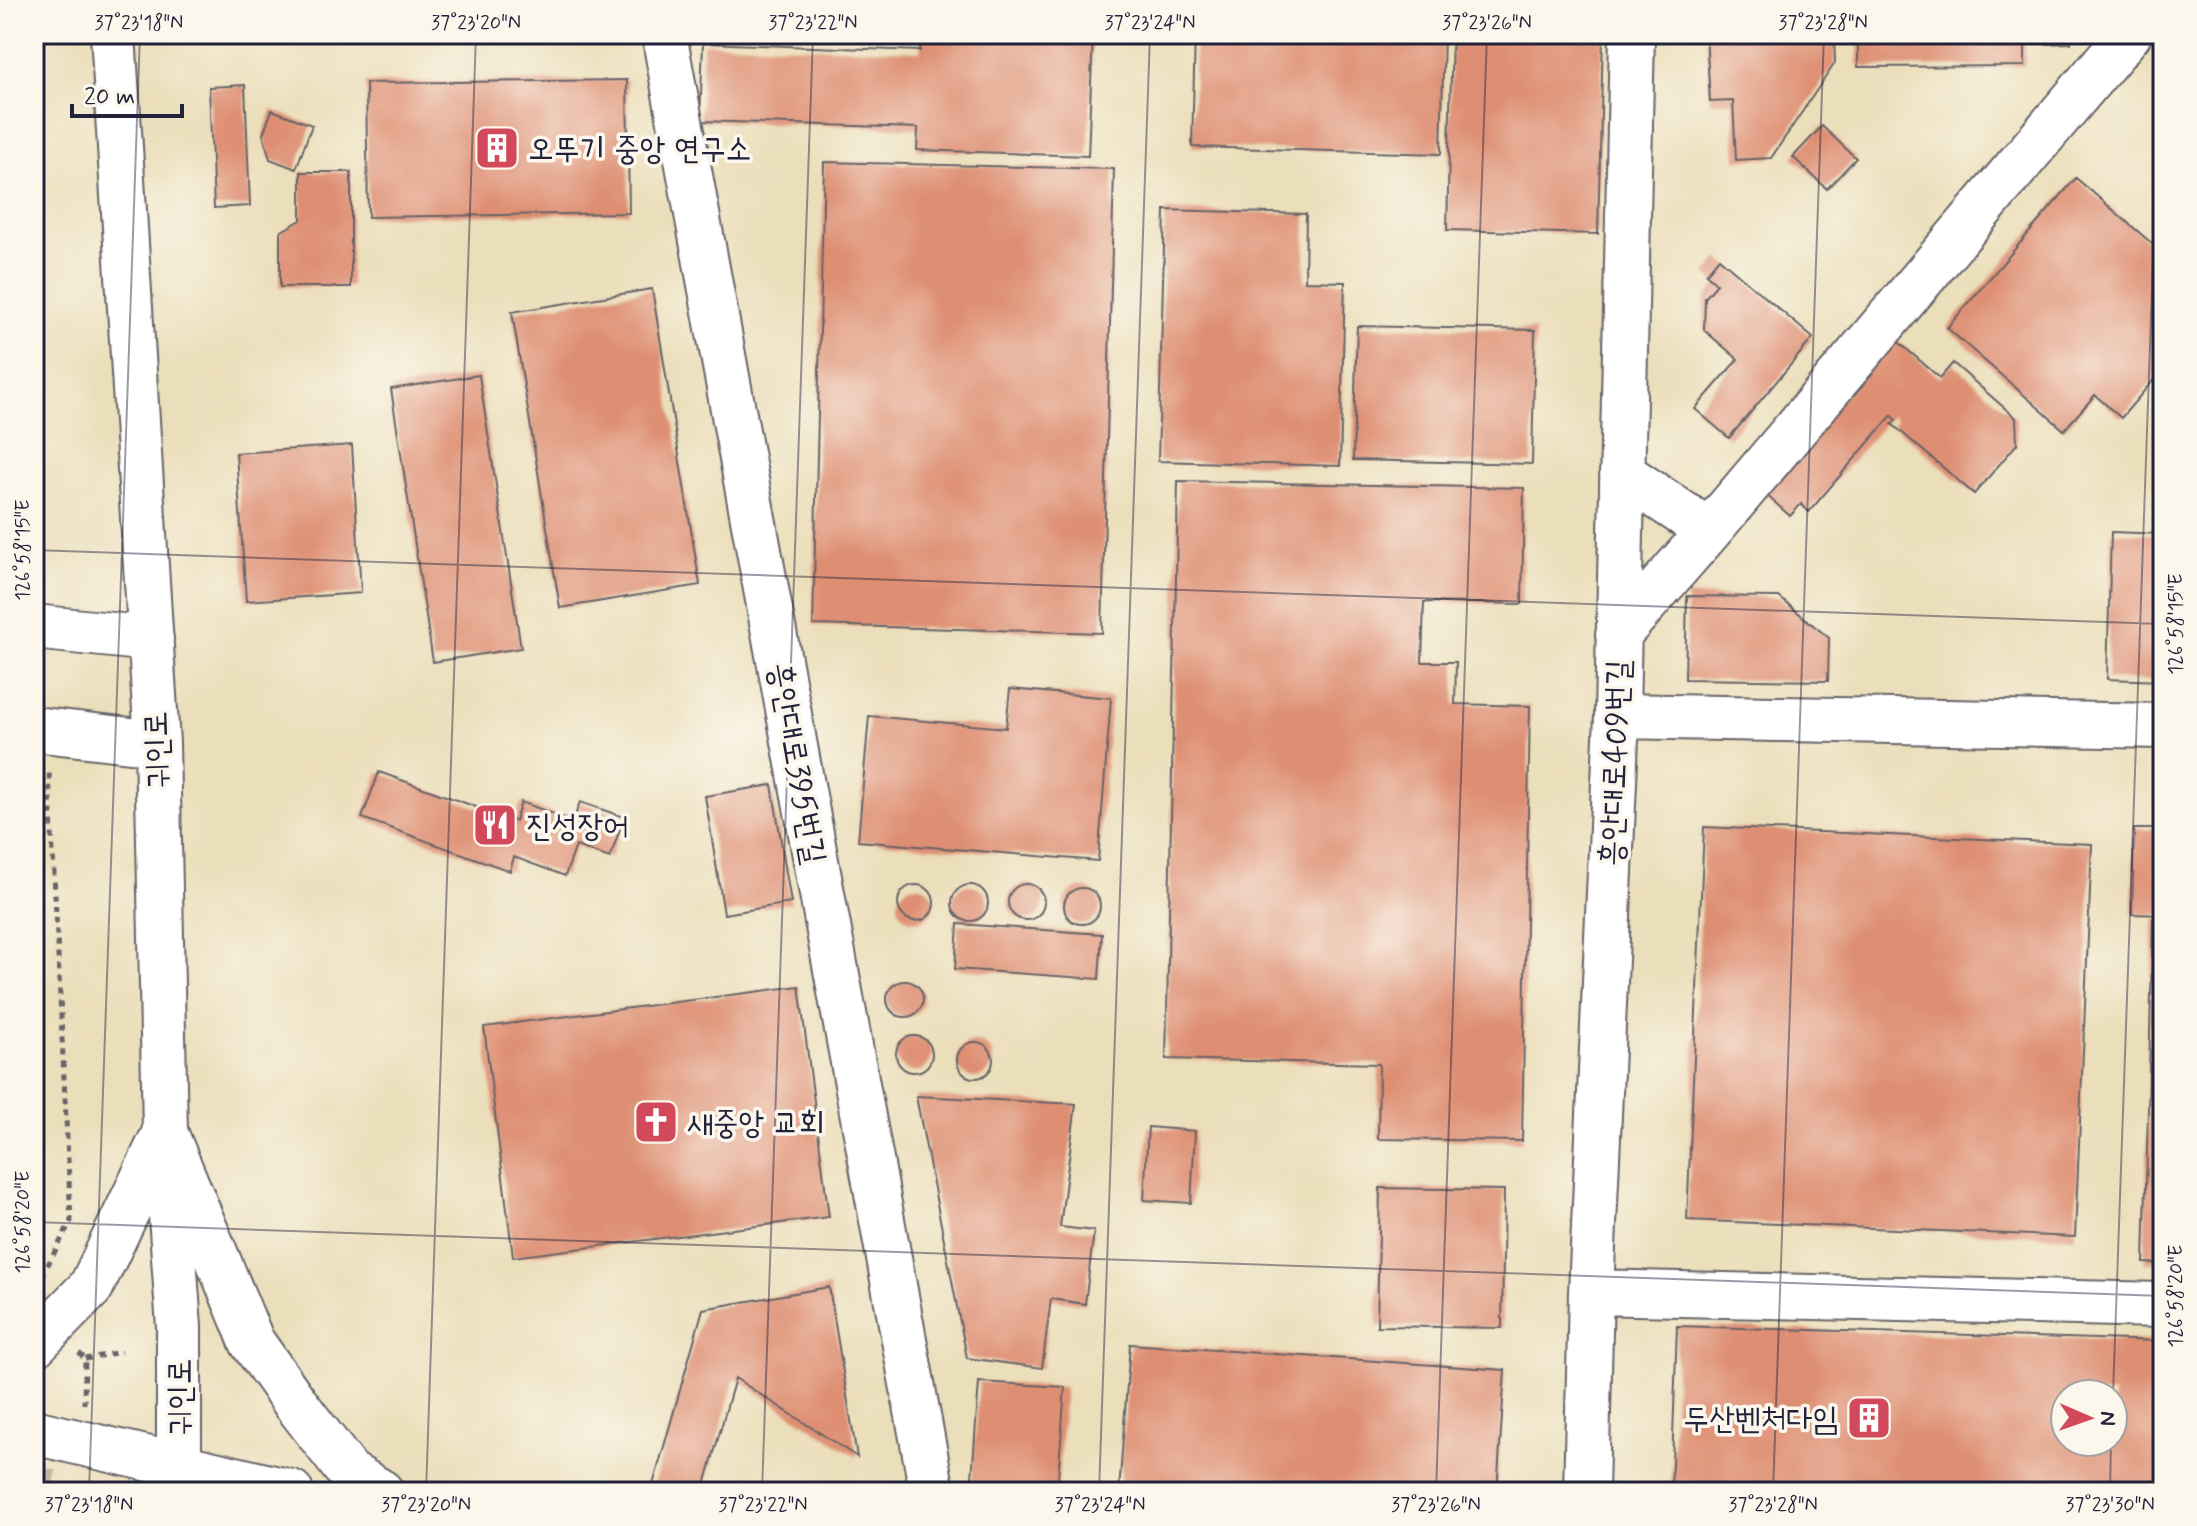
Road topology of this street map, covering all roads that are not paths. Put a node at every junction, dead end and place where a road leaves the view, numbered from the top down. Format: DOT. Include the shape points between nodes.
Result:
graph roads {
  1 [pos="113,34"];
  2 [pos="664,34"];
  3 [pos="1632,34"];
  4 [pos="2129,34"];
  5 [pos="1622,473"];
  6 [pos="1709,531"];
  7 [pos="36,627"];
  8 [pos="1618,635"];
  9 [pos="151,639"];
  10 [pos="1617,716"];
  11 [pos="2163,726"];
  12 [pos="34,729"];
  13 [pos="157,743"];
  14 [pos="165,1132"];
  15 [pos="1591,1292"];
  16 [pos="2163,1305"];
  17 [pos="34,1345"];
  18 [pos="34,1432"];
  19 [pos="179,1479"];
  20 [pos="291,1492"];
  21 [pos="381,1492"];
  22 [pos="932,1492"];
  23 [pos="1586,1492"];
  1 -- 9 [label="street, 귀인로"];
  2 -- 22 [label="street, 흥안대로395번길"];
  3 -- 5 [label="street, 흥안대로409번길"];
  4 -- 6 [label="street"];
  5 -- 6 [label="street"];
  5 -- 8 [label="street, 흥안대로409번길"];
  6 -- 8 [label="street"];
  7 -- 9 [label="street"];
  8 -- 10 [label="street, 흥안대로409번길"];
  9 -- 13 [label="street, 귀인로"];
  10 -- 11 [label="street"];
  10 -- 15 [label="street, 흥안대로409번길"];
  12 -- 13 [label="street"];
  13 -- 14 [label="street, 귀인로"];
  14 -- 17 [label="street" via="91,1287"];
  14 -- 19 [label="street, 귀인로" via="179,1327"];
  14 -- 21 [label="street" via="252,1342 349,1473"];
  15 -- 16 [label="street"];
  15 -- 23 [label="street, 흥안대로409번길"];
  18 -- 19 [label="street"];
  19 -- 20 [label="street"];
}
